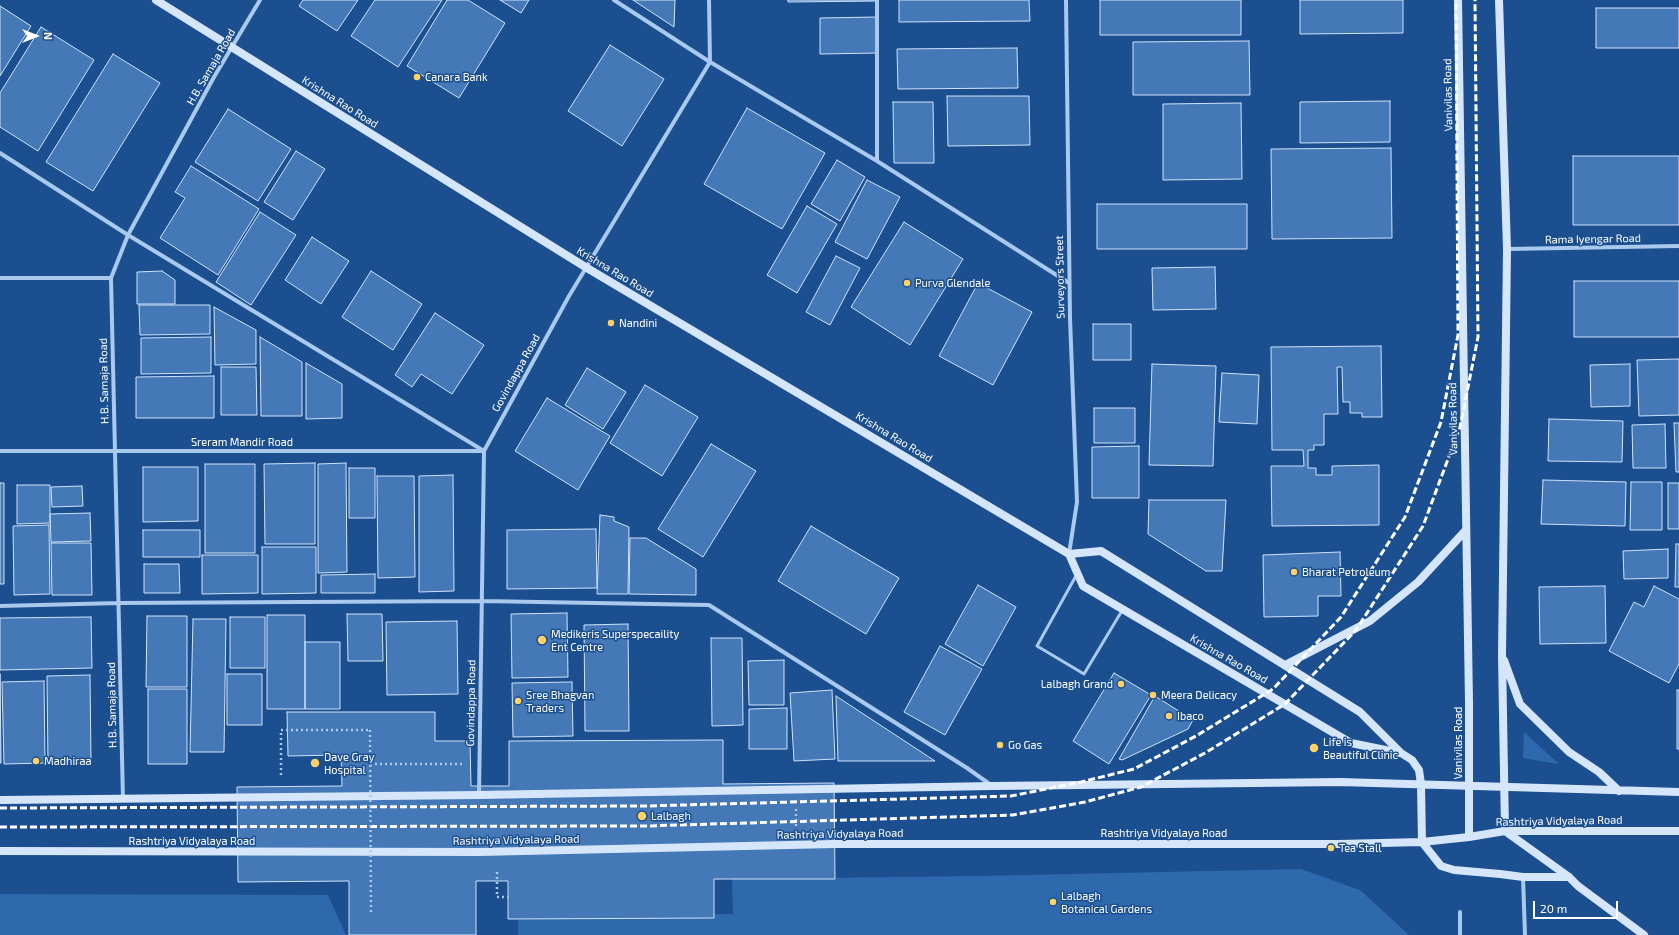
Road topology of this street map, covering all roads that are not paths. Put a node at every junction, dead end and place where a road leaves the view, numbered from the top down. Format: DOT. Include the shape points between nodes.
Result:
graph roads {
  1 [pos="156,0"];
  2 [pos="260,0"];
  3 [pos="614,0"];
  4 [pos="709,0"];
  5 [pos="877,0"];
  6 [pos="1066,0"];
  7 [pos="1458,0"];
  8 [pos="1499,0"];
  9 [pos="232,48"];
  10 [pos="710,62"];
  11 [pos="0,153"];
  12 [pos="877,161"];
  13 [pos="128,235"];
  14 [pos="1679,246"];
  15 [pos="1508,249"];
  16 [pos="587,268"];
  17 [pos="0,278"];
  18 [pos="111,278"];
  19 [pos="1069,283"];
  20 [pos="484,450"];
  21 [pos="0,451"];
  22 [pos="115,451"];
  23 [pos="1466,530"];
  24 [pos="1069,554"];
  25 [pos="1077,573"];
  26 [pos="482,601"];
  27 [pos="119,603"];
  28 [pos="0,606"];
  29 [pos="1123,609"];
  30 [pos="1502,655"];
  31 [pos="1284,665"];
  32 [pos="1401,753"];
  33 [pos="1421,784"];
  34 [pos="1468,785"];
  35 [pos="993,786"];
  36 [pos="1504,786"];
  37 [pos="1619,791"];
  38 [pos="1679,792"];
  39 [pos="479,795"];
  40 [pos="0,800"];
  41 [pos="123,800"];
  42 [pos="1505,831"];
  43 [pos="1679,831"];
  44 [pos="1468,837"];
  45 [pos="1422,842"];
  46 [pos="0,851"];
  47 [pos="1522,877"];
  48 [pos="1568,877"];
  49 [pos="1460,912"];
  50 [pos="1460,935"];
  51 [pos="1525,935"];
  52 [pos="1644,935"];
  1 -- 9 [label="main road, Krishna Rao Road"];
  2 -- 9 [label="street, H.B. Samaja Road"];
  3 -- 10 [label="street"];
  4 -- 10 [label="street"];
  5 -- 12 [label="street"];
  6 -- 19 [label="street, Surveyors Street"];
  7 -- 23 [label="main road, Vanivilas Road"];
  8 -- 15 [label="main road"];
  9 -- 13 [label="street, H.B. Samaja Road"];
  9 -- 16 [label="main road, Krishna Rao Road"];
  10 -- 12 [label="street"];
  10 -- 16 [label="street, Govindappa Road"];
  11 -- 13 [label="street"];
  12 -- 19 [label="street"];
  13 -- 18 [label="street, H.B. Samaja Road"];
  13 -- 20 [label="street"];
  14 -- 15 [label="street, Rama Iyengar Road"];
  15 -- 30 [label="main road"];
  16 -- 20 [label="street, Govindappa Road"];
  16 -- 24 [label="main road, Krishna Rao Road"];
  17 -- 18 [label="street"];
  18 -- 22 [label="street, H.B. Samaja Road"];
  19 -- 24 [label="street, Surveyors Street" via="1077,502"];
  20 -- 22 [label="street, Sreram Mandir Road"];
  20 -- 26 [label="street, Govindappa Road"];
  21 -- 22 [label="street, Sreram Mandir Road"];
  22 -- 27 [label="street, H.B. Samaja Road"];
  23 -- 31 [label="main road" via="1418,582 1370,621"];
  23 -- 34 [label="main road, Vanivilas Road"];
  24 -- 25 [label="main road, Krishna Rao Road"];
  24 -- 31 [label="main road, Krishna Rao Road" via="1101,551"];
  25 -- 29 [label="main road, Krishna Rao Road" via="1083,586"];
  25 -- 29 [label="lane" via="1037,646 1084,674"];
  26 -- 27 [label="street"];
  26 -- 35 [label="street" via="709,605"];
  26 -- 39 [label="street, Govindappa Road"];
  27 -- 28 [label="street"];
  27 -- 41 [label="street, H.B. Samaja Road"];
  29 -- 32 [label="main road, Krishna Rao Road" via="1351,743"];
  30 -- 36 [label="main road"];
  30 -- 37 [label="main road" via="1520,704 1568,752 1598,772"];
  31 -- 32 [label="main road, Krishna Rao Road" via="1360,712"];
  32 -- 33 [label="main road, Krishna Rao Road" via="1412,760 1419,770"];
  33 -- 34 [label="main road"];
  33 -- 35 [label="main road" via="1340,782"];
  33 -- 45 [label="main road, Krishna Rao Road"];
  34 -- 36 [label="main road"];
  34 -- 44 [label="main road, Vanivilas Road"];
  35 -- 39 [label="main road"];
  36 -- 37 [label="main road"];
  36 -- 42 [label="main road"];
  37 -- 38 [label="main road"];
  39 -- 41 [label="main road"];
  40 -- 41 [label="main road"];
  42 -- 43 [label="main road, Rashtriya Vidyalaya Road"];
  42 -- 44 [label="main road, Rashtriya Vidyalaya Road"];
  42 -- 48 [label="main road"];
  44 -- 45 [label="main road, Rashtriya Vidyalaya Road"];
  45 -- 46 [label="main road, Rashtriya Vidyalaya Road" via="834,844 479,852"];
  45 -- 47 [label="main road" via="1441,866 1454,870"];
  47 -- 48 [label="main road"];
  47 -- 51 [label="street"];
  48 -- 52 [label="main road"];
  49 -- 50 [label="street"];
}
